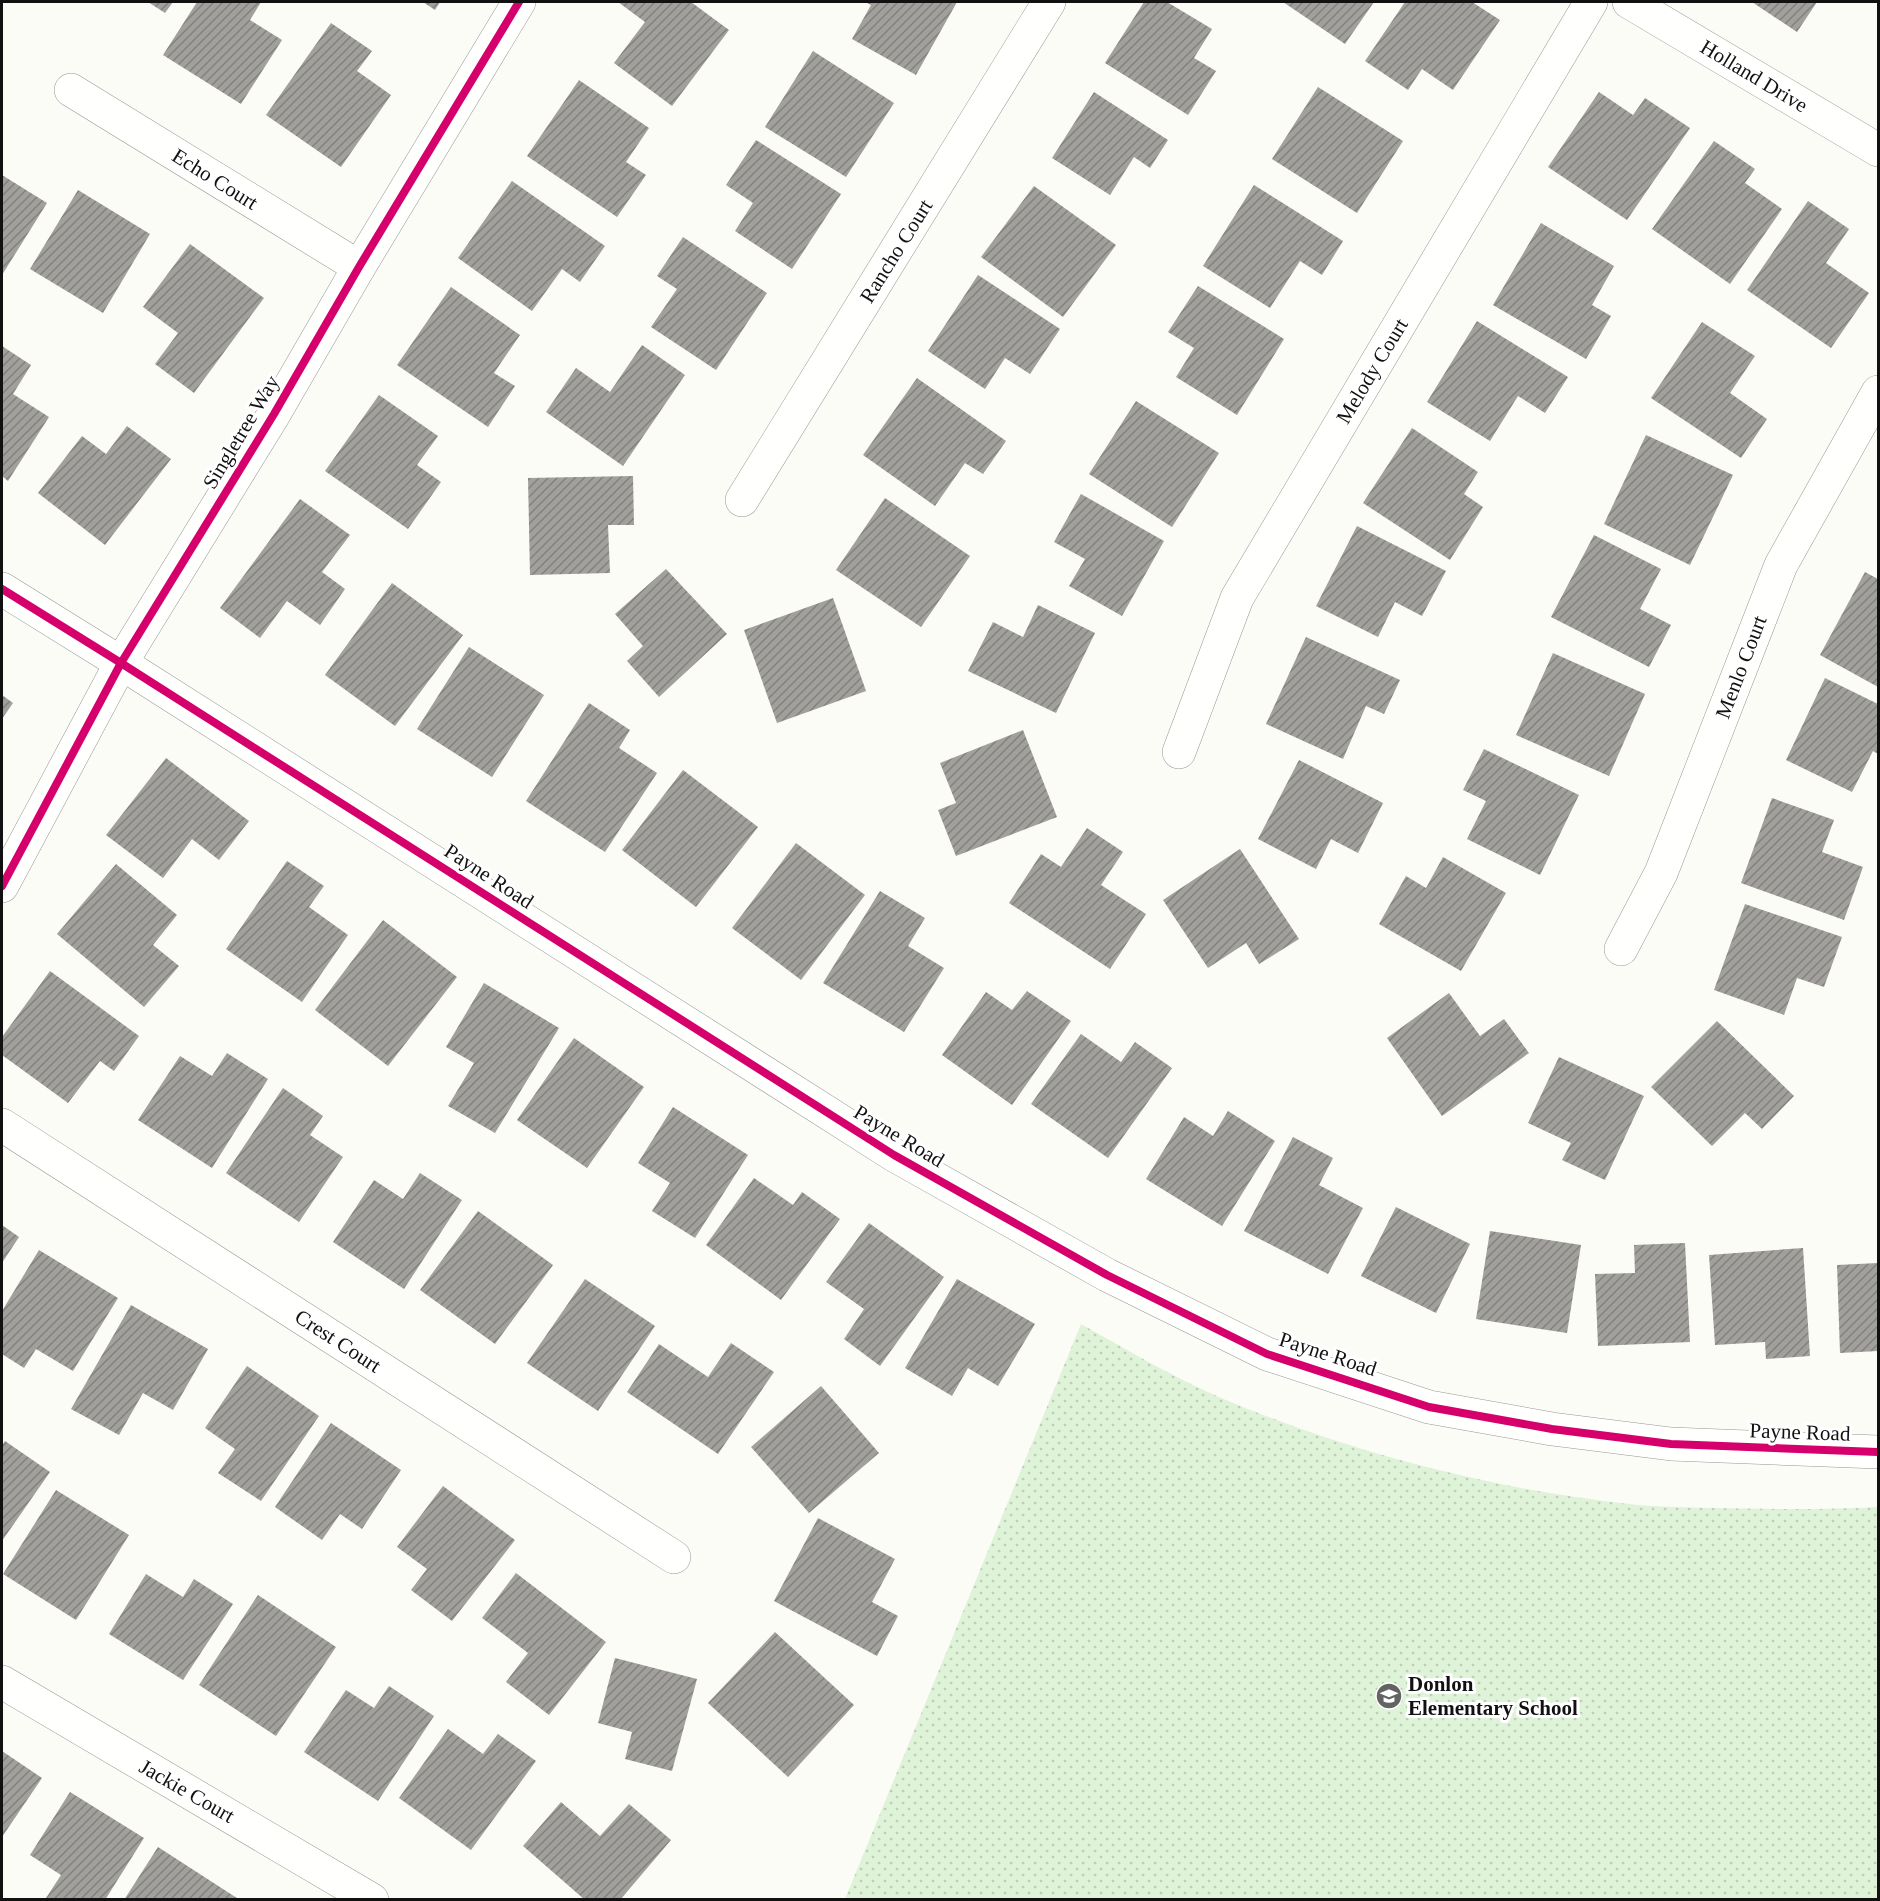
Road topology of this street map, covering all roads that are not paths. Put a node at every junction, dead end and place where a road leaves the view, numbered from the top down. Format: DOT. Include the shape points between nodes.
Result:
graph roads {
  1 [pos="519,2"];
  2 [pos="1049,2"];
  3 [pos="1591,2"];
  4 [pos="1629,2"];
  5 [pos="71,90"];
  6 [pos="1878,150"];
  7 [pos="359,267"];
  8 [pos="1878,392"];
  9 [pos="742,500"];
  10 [pos="2,590"];
  11 [pos="121,663"];
  12 [pos="1179,752"];
  13 [pos="2,886"];
  14 [pos="1621,950"];
  15 [pos="2,1125"];
  16 [pos="1878,1452"];
  17 [pos="674,1557"];
  18 [pos="2,1682"];
  19 [pos="372,1899"];
  1 -- 7 [label="street, Singletree Way"];
  2 -- 9 [label="street, Rancho Court"];
  3 -- 12 [label="street, Melody Court" via="1237,598"];
  4 -- 6 [label="street, Holland Drive"];
  5 -- 7 [label="street, Echo Court"];
  7 -- 11 [label="street, Singletree Way"];
  8 -- 14 [label="street, Menlo Court" via="1781,565 1661,873"];
  10 -- 11 [label="street, Payne Road"];
  11 -- 13 [label="street, Singletree Way"];
  11 -- 16 [label="street, Payne Road" via="894,1155 1107,1275 1267,1354 1429,1407 1552,1429 1671,1444"];
  15 -- 17 [label="street, Crest Court"];
  18 -- 19 [label="street, Jackie Court"];
}
